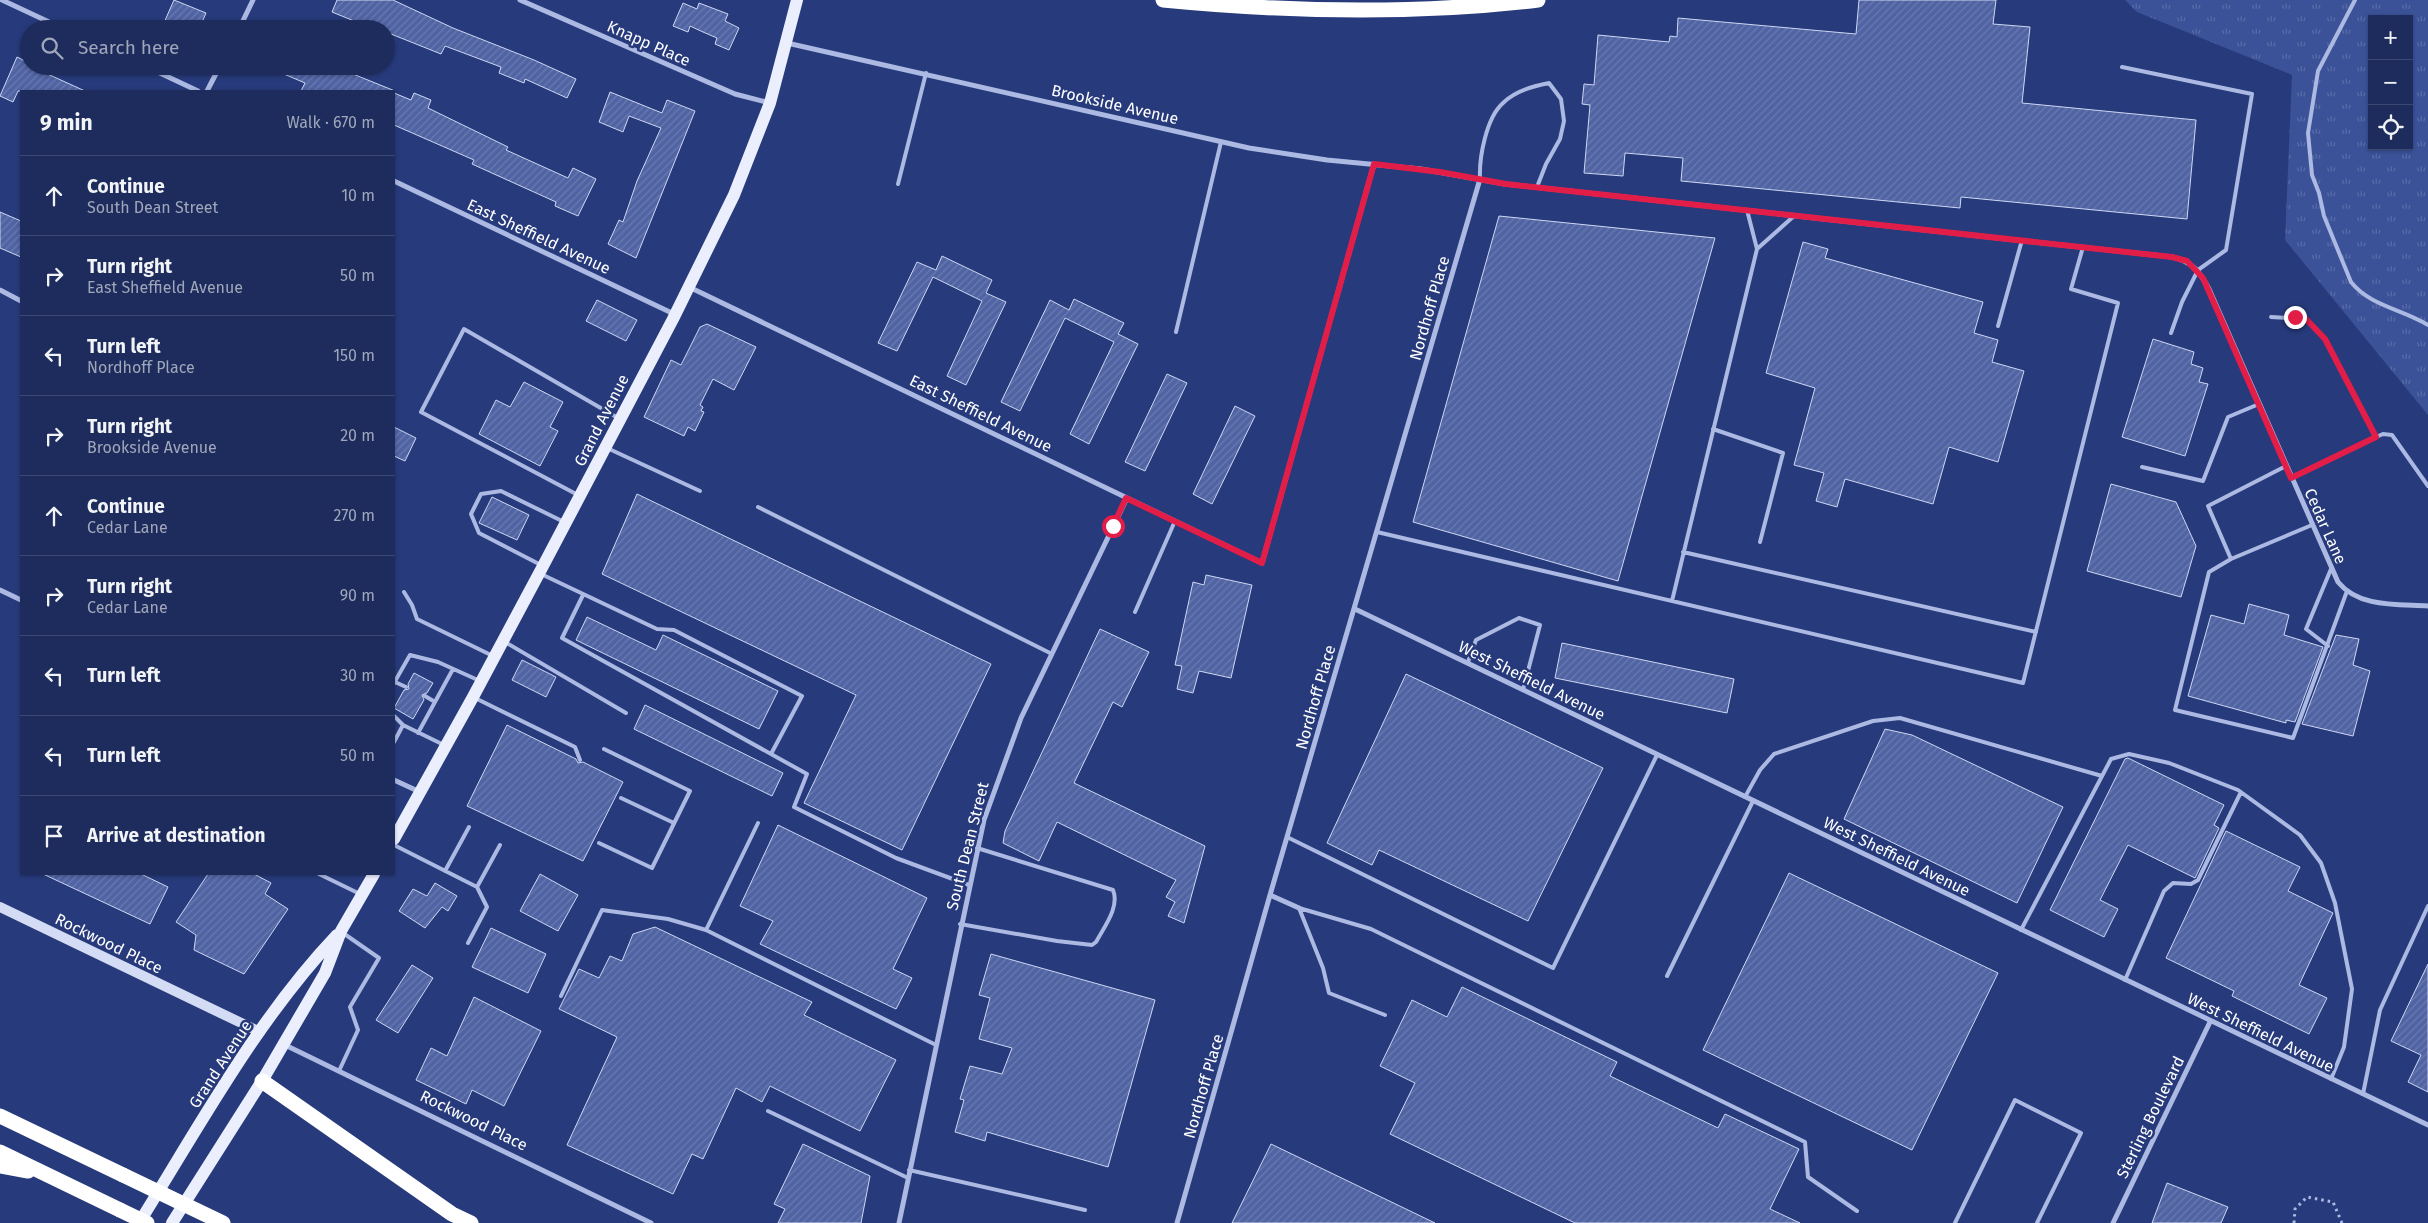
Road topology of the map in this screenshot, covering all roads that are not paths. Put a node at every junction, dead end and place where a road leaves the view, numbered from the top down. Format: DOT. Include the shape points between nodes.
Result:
graph roads {
  1 [pos="2,0"];
  2 [pos="253,0"];
  3 [pos="520,0"];
  4 [pos="797,0"];
  5 [pos="1163,0"];
  6 [pos="1538,0"];
  7 [pos="2354,0"];
  8 [pos="45,20"];
  9 [pos="243,20"];
  10 [pos="788,43"];
  11 [pos="2122,67"];
  12 [pos="926,73"];
  13 [pos="164,75"];
  14 [pos="215,75"];
  15 [pos="196,90"];
  16 [pos="208,90"];
  17 [pos="770,103"];
  18 [pos="1221,142"];
  19 [pos="1374,164"];
  20 [pos="1480,179"];
  21 [pos="395,181"];
  22 [pos="898,184"];
  23 [pos="1537,188"];
  24 [pos="1747,210"];
  25 [pos="1794,216"];
  26 [pos="2022,240"];
  27 [pos="2083,247"];
  28 [pos="1757,249"];
  29 [pos="2198,270"];
  30 [pos="688,286"];
  31 [pos="0,290"];
  32 [pos="20,300"];
  33 [pos="674,314"];
  34 [pos="2271,316"];
  35 [pos="2428,325"];
  36 [pos="1998,326"];
  37 [pos="1176,332"];
  38 [pos="2172,333"];
  39 [pos="2259,404"];
  40 [pos="620,419"];
  41 [pos="1713,429"];
  42 [pos="2376,437"];
  43 [pos="605,447"];
  44 [pos="2286,466"];
  45 [pos="2142,467"];
  46 [pos="2291,478"];
  47 [pos="2428,486"];
  48 [pos="700,491"];
  49 [pos="580,496"];
  50 [pos="1126,498"];
  51 [pos="758,507"];
  52 [pos="1175,521"];
  53 [pos="566,523"];
  54 [pos="2312,525"];
  55 [pos="1377,532"];
  56 [pos="1760,542"];
  57 [pos="1683,552"];
  58 [pos="2231,559"];
  59 [pos="541,569"];
  60 [pos="2331,569"];
  61 [pos="0,590"];
  62 [pos="2347,591"];
  63 [pos="404,592"];
  64 [pos="583,595"];
  65 [pos="20,600"];
  66 [pos="1672,601"];
  67 [pos="2428,606"];
  68 [pos="1354,609"];
  69 [pos="1135,612"];
  70 [pos="2036,632"];
  71 [pos="503,640"];
  72 [pos="2328,646"];
  73 [pos="1052,654"];
  74 [pos="495,657"];
  75 [pos="1468,662"];
  76 [pos="453,669"];
  77 [pos="395,681"];
  78 [pos="482,682"];
  79 [pos="395,683"];
  80 [pos="406,686"];
  81 [pos="1523,690"];
  82 [pos="425,696"];
  83 [pos="473,697"];
  84 [pos="435,702"];
  85 [pos="626,713"];
  86 [pos="395,717"];
  87 [pos="403,725"];
  88 [pos="418,733"];
  89 [pos="395,740"];
  90 [pos="446,746"];
  91 [pos="604,749"];
  92 [pos="771,754"];
  93 [pos="1657,755"];
  94 [pos="580,760"];
  95 [pos="2102,776"];
  96 [pos="395,780"];
  97 [pos="420,792"];
  98 [pos="2242,792"];
  99 [pos="1745,797"];
  100 [pos="621,798"];
  101 [pos="1753,801"];
  102 [pos="674,823"];
  103 [pos="758,824"];
  104 [pos="469,827"];
  105 [pos="395,836"];
  106 [pos="1287,837"];
  107 [pos="599,843"];
  108 [pos="500,845"];
  109 [pos="395,846"];
  110 [pos="977,848"];
  111 [pos="445,871"];
  112 [pos="321,875"];
  113 [pos="373,875"];
  114 [pos="968,884"];
  115 [pos="477,886"];
  116 [pos="361,895"];
  117 [pos="1270,895"];
  118 [pos="2428,906"];
  119 [pos="0,907"];
  120 [pos="1299,908"];
  121 [pos="960,924"];
  122 [pos="706,930"];
  123 [pos="2022,930"];
  124 [pos="341,931"];
  125 [pos="468,943"];
  126 [pos="1667,976"];
  127 [pos="2124,980"];
  128 [pos="561,996"];
  129 [pos="1385,1014"];
  130 [pos="2210,1022"];
  131 [pos="260,1032"];
  132 [pos="283,1044"];
  133 [pos="936,1045"];
  134 [pos="338,1071"];
  135 [pos="2331,1079"];
  136 [pos="262,1081"];
  137 [pos="2363,1094"];
  138 [pos="768,1111"];
  139 [pos="0,1116"];
  140 [pos="2428,1125"];
  141 [pos="0,1152"];
  142 [pos="0,1166"];
  143 [pos="910,1170"];
  144 [pos="47,1174"];
  145 [pos="908,1178"];
  146 [pos="1085,1210"];
  147 [pos="1857,1210"];
  148 [pos="456,1219"];
  149 [pos="139,1223"];
  150 [pos="147,1223"];
  151 [pos="172,1223"];
  152 [pos="223,1223"];
  153 [pos="471,1223"];
  154 [pos="651,1223"];
  155 [pos="899,1223"];
  156 [pos="1177,1223"];
  157 [pos="1955,1223"];
  158 [pos="2037,1223"];
  159 [pos="2113,1223"];
  1 -- 8 [label="street"];
  2 -- 9 [label="street"];
  3 -- 17 [label="street, Knapp Place" via="736,94"];
  4 -- 10 [label="main road, Grand Avenue"];
  5 -- 6 [label="highway" via="1272,8 1375,10"];
  7 -- 35 [label="lane" via="2318,71 2308,133 2312,175 2324,216 2351,282 2373,301"];
  10 -- 12 [label="street, Brookside Avenue"];
  10 -- 17 [label="main road, Grand Avenue"];
  11 -- 29 [label="lane" via="2252,94 2226,250"];
  12 -- 18 [label="street, Brookside Avenue"];
  12 -- 22 [label="lane"];
  13 -- 15 [label="street"];
  14 -- 16 [label="street"];
  17 -- 30 [label="main road, Grand Avenue" via="743,175"];
  18 -- 19 [label="street, Brookside Avenue" via="1278,153"];
  18 -- 37 [label="lane"];
  19 -- 20 [label="street, Brookside Avenue"];
  19 -- 52 [label="street, East Sheffield Avenue" via="1262,563"];
  20 -- 23 [label="street"];
  20 -- 23 [label="lane" via="1479,162 1490,123 1502,103 1528,87 1549,83 1561,99 1564,121 1560,139"];
  20 -- 55 [label="street, Nordhoff Place"];
  21 -- 33 [label="street, East Sheffield Avenue"];
  23 -- 24 [label="street"];
  24 -- 25 [label="street"];
  24 -- 28 [label="lane"];
  25 -- 26 [label="street"];
  25 -- 28 [label="lane"];
  26 -- 27 [label="street"];
  26 -- 36 [label="lane"];
  27 -- 29 [label="street" via="2172,257 2187,261"];
  27 -- 70 [label="lane" via="2071,289 2118,303"];
  28 -- 41 [label="lane"];
  29 -- 38 [label="lane" via="2182,302"];
  29 -- 39 [label="street, Cedar Lane"];
  30 -- 33 [label="main road, Grand Avenue"];
  30 -- 50 [label="street, East Sheffield Avenue"];
  31 -- 32 [label="street"];
  33 -- 40 [label="main road, Grand Avenue"];
  34 -- 42 [label="lane" via="2306,319 2325,339"];
  39 -- 44 [label="street, Cedar Lane"];
  39 -- 45 [label="lane" via="2228,417 2203,481"];
  40 -- 43 [label="main road, Grand Avenue"];
  40 -- 49 [label="lane" via="464,330 421,412"];
  41 -- 56 [label="lane" via="1783,453"];
  41 -- 57 [label="lane"];
  42 -- 46 [label="lane"];
  42 -- 47 [label="lane" via="2392,435"];
  43 -- 48 [label="lane"];
  43 -- 49 [label="main road, Grand Avenue"];
  44 -- 46 [label="street, Cedar Lane"];
  44 -- 58 [label="lane" via="2208,506"];
  46 -- 54 [label="street, Cedar Lane"];
  49 -- 53 [label="main road, Grand Avenue"];
  50 -- 52 [label="street, East Sheffield Avenue"];
  50 -- 73 [label="street, South Dean Street"];
  51 -- 73 [label="lane"];
  52 -- 69 [label="lane"];
  53 -- 59 [label="main road, Grand Avenue"];
  53 -- 59 [label="lane" via="501,491 481,494 471,514 479,533"];
  54 -- 58 [label="lane"];
  54 -- 60 [label="street, Cedar Lane"];
  55 -- 66 [label="lane"];
  55 -- 68 [label="street, Nordhoff Place"];
  57 -- 66 [label="lane"];
  57 -- 70 [label="lane"];
  58 -- 72 [label="lane" via="2209,572 2175,710 2293,738"];
  59 -- 64 [label="lane"];
  59 -- 71 [label="main road, Grand Avenue"];
  60 -- 62 [label="street, Cedar Lane"];
  60 -- 72 [label="lane" via="2306,629"];
  61 -- 65 [label="street"];
  62 -- 67 [label="street" via="2374,602"];
  62 -- 72 [label="lane"];
  63 -- 74 [label="lane" via="417,619"];
  64 -- 92 [label="lane" via="562,638"];
  64 -- 92 [label="lane" via="657,629 674,630 802,696"];
  66 -- 70 [label="lane" via="2023,683"];
  68 -- 75 [label="street, West Sheffield Avenue"];
  68 -- 106 [label="street, Nordhoff Place"];
  71 -- 74 [label="main road, Grand Avenue"];
  71 -- 85 [label="lane"];
  73 -- 110 [label="street, South Dean Street" via="1002,766"];
  74 -- 78 [label="main road, Grand Avenue"];
  75 -- 81 [label="street, West Sheffield Avenue"];
  75 -- 81 [label="lane" via="1476,640 1519,618 1540,625"];
  76 -- 77 [label="lane" via="410,655"];
  76 -- 78 [label="lane"];
  76 -- 84 [label="lane"];
  78 -- 83 [label="main road, Grand Avenue"];
  79 -- 80 [label="lane"];
  81 -- 93 [label="street, West Sheffield Avenue"];
  82 -- 84 [label="lane"];
  83 -- 90 [label="main road, Grand Avenue"];
  83 -- 94 [label="lane" via="575,747"];
  84 -- 88 [label="lane"];
  86 -- 87 [label="lane"];
  87 -- 88 [label="lane"];
  87 -- 89 [label="lane"];
  88 -- 90 [label="lane"];
  90 -- 97 [label="main road, Grand Avenue"];
  91 -- 102 [label="lane" via="690,791"];
  92 -- 114 [label="lane" via="808,774 794,807 896,858"];
  93 -- 99 [label="street, West Sheffield Avenue"];
  93 -- 106 [label="lane" via="1553,968"];
  95 -- 98 [label="lane" via="2111,759 2129,754 2169,763"];
  95 -- 99 [label="lane" via="1900,718 1873,721 1774,754 1760,770"];
  95 -- 123 [label="lane"];
  96 -- 97 [label="street"];
  97 -- 105 [label="main road, Grand Avenue"];
  98 -- 127 [label="lane" via="2198,880 2191,884 2173,883 2164,891"];
  98 -- 135 [label="lane" via="2300,835 2321,863 2335,903 2352,989 2344,1047"];
  99 -- 101 [label="street, West Sheffield Avenue"];
  100 -- 102 [label="lane"];
  101 -- 123 [label="street, West Sheffield Avenue"];
  101 -- 126 [label="lane"];
  102 -- 107 [label="lane" via="652,868"];
  103 -- 122 [label="lane"];
  104 -- 111 [label="lane"];
  106 -- 117 [label="street, Nordhoff Place"];
  108 -- 115 [label="lane"];
  109 -- 111 [label="lane"];
  110 -- 114 [label="street, South Dean Street"];
  110 -- 121 [label="lane" via="1113,890 1113,909 1092,945"];
  111 -- 115 [label="lane"];
  112 -- 116 [label="lane"];
  113 -- 116 [label="main road, Grand Avenue"];
  114 -- 121 [label="street, South Dean Street"];
  115 -- 125 [label="lane" via="487,907"];
  116 -- 124 [label="main road, Grand Avenue"];
  117 -- 120 [label="street"];
  117 -- 156 [label="street, Nordhoff Place"];
  118 -- 137 [label="lane" via="2380,1010"];
  119 -- 131 [label="street, Rockwood Place"];
  120 -- 129 [label="lane" via="1323,968 1329,993"];
  120 -- 147 [label="lane" via="1371,929 1805,1142 1808,1176"];
  121 -- 133 [label="street, South Dean Street"];
  122 -- 128 [label="lane" via="668,919 602,910"];
  122 -- 133 [label="lane"];
  123 -- 127 [label="street, West Sheffield Avenue"];
  124 -- 131 [label="main road, Grand Avenue" via="306,968"];
  124 -- 132 [label="main road, Grand Avenue" via="325,973"];
  124 -- 134 [label="lane" via="378,958 350,1007 358,1030"];
  127 -- 130 [label="street, West Sheffield Avenue"];
  130 -- 135 [label="street, West Sheffield Avenue"];
  130 -- 159 [label="street, Sterling Boulevard"];
  131 -- 149 [label="main road, Grand Avenue"];
  132 -- 134 [label="street, Rockwood Place"];
  132 -- 136 [label="main road, Grand Avenue"];
  133 -- 143 [label="street, South Dean Street"];
  134 -- 154 [label="street, Rockwood Place"];
  135 -- 137 [label="street, West Sheffield Avenue"];
  136 -- 148 [label="highway"];
  136 -- 151 [label="main road, Grand Avenue"];
  137 -- 140 [label="street, West Sheffield Avenue"];
  138 -- 145 [label="lane"];
  139 -- 152 [label="highway, bridge"];
  141 -- 144 [label="highway"];
  142 -- 144 [label="highway"];
  143 -- 145 [label="street, South Dean Street"];
  143 -- 146 [label="lane"];
  144 -- 150 [label="highway, bridge"];
  145 -- 155 [label="street, South Dean Street"];
  148 -- 153 [label="highway"];
  157 -- 158 [label="lane" via="2015,1100 2081,1133"];
}
